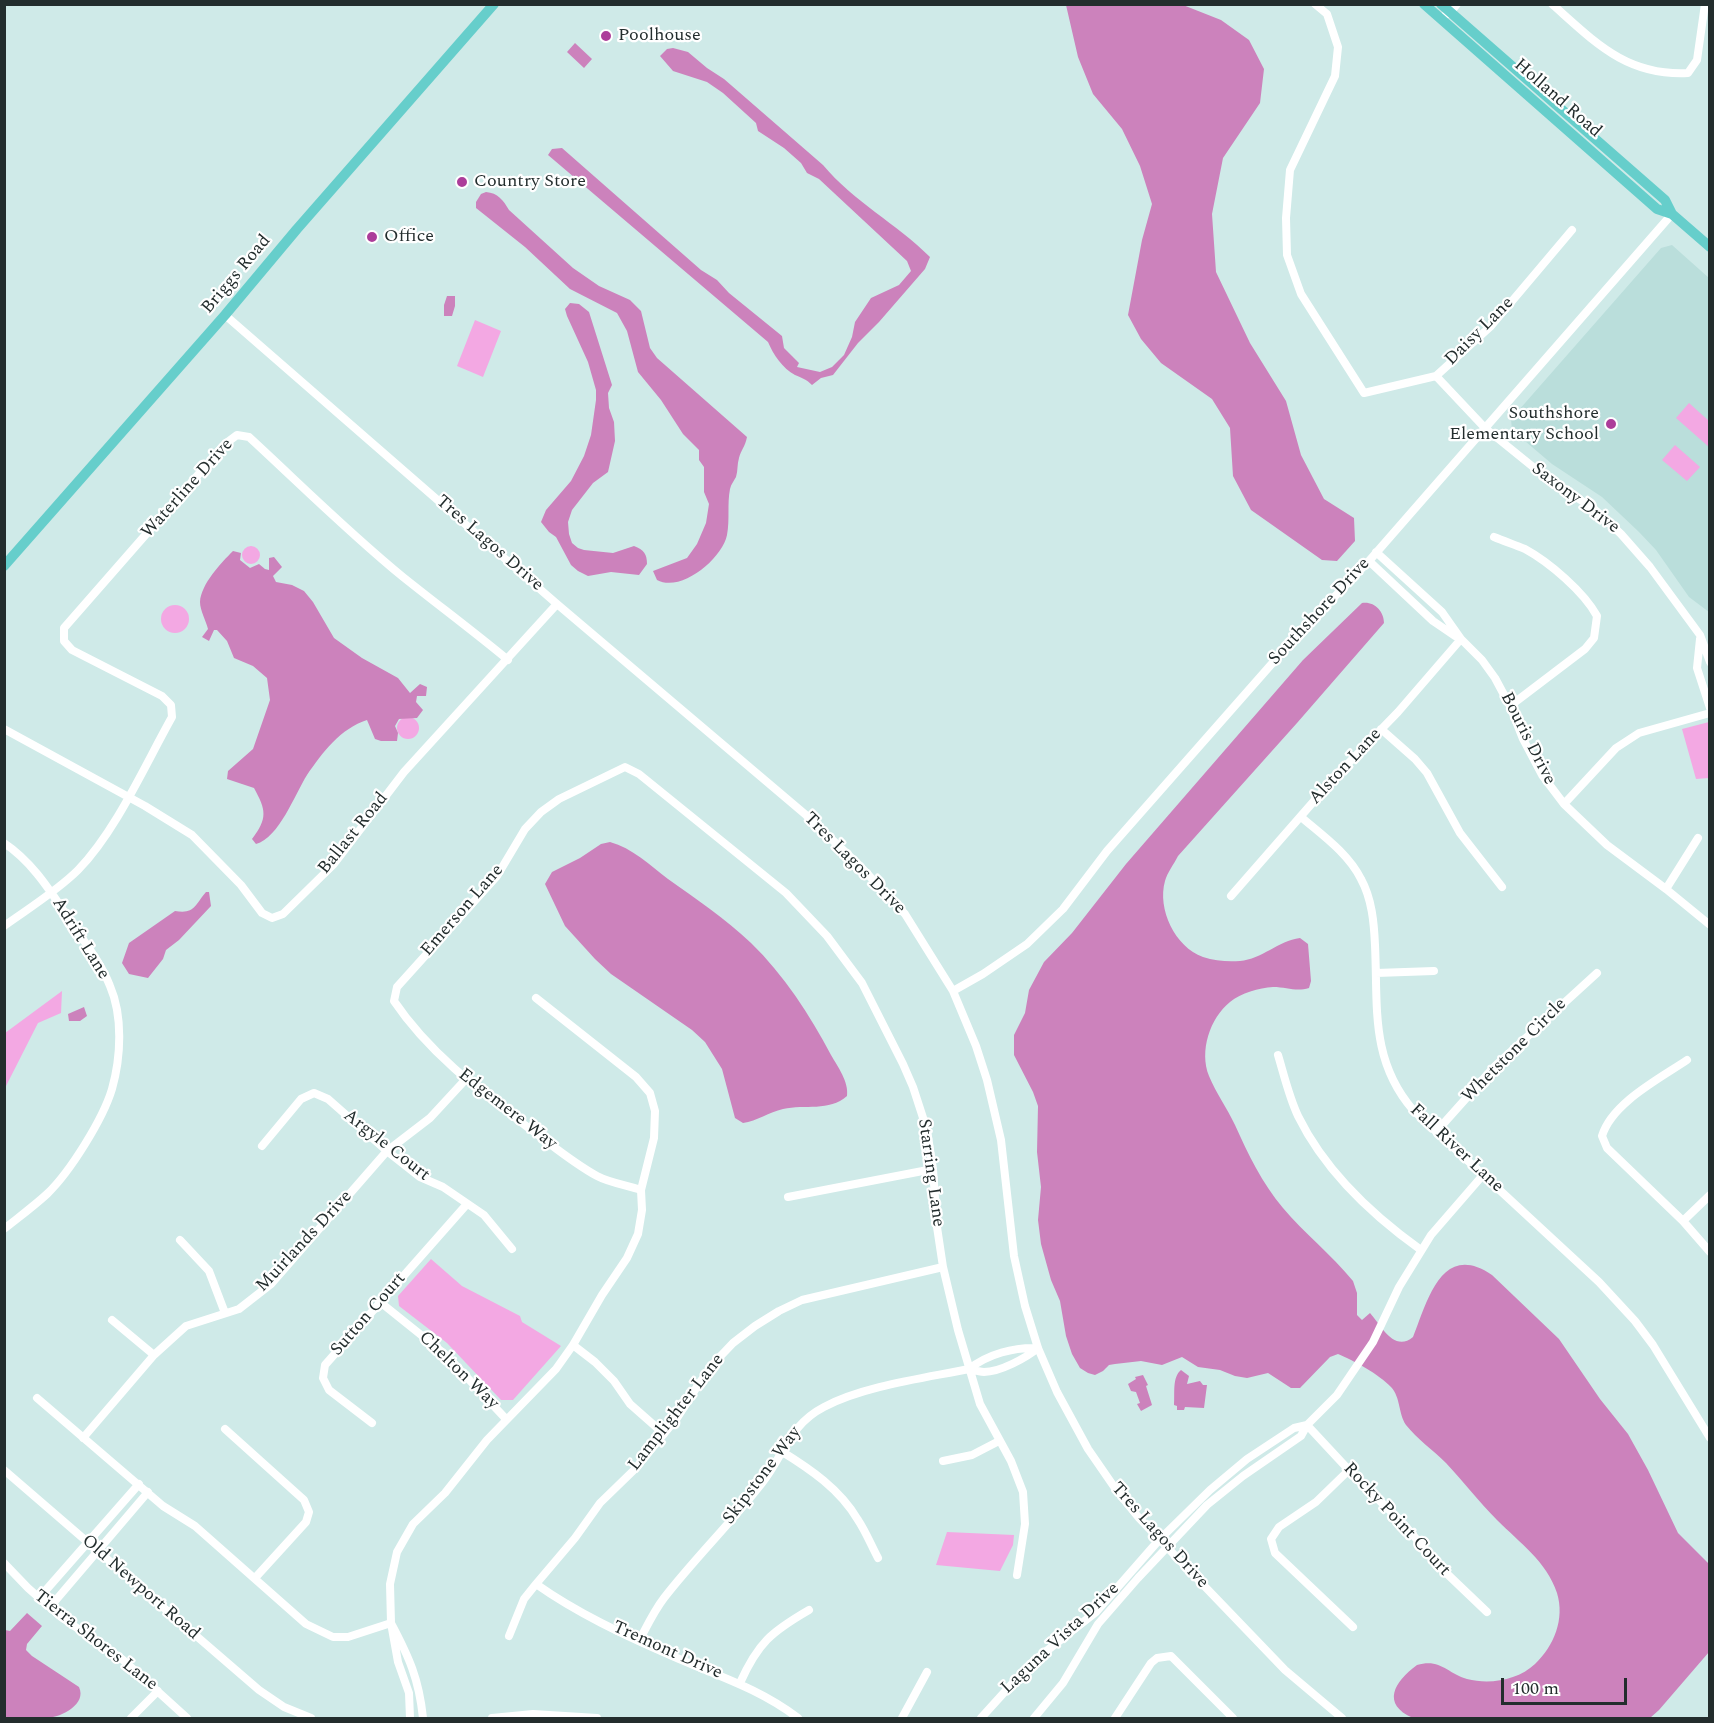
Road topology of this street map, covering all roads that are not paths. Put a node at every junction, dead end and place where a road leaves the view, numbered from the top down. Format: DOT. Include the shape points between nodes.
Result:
graph roads {
  1 [pos="494,4"];
  2 [pos="1315,4"];
  3 [pos="1424,4"];
  4 [pos="1552,4"];
  5 [pos="1705,4"];
  6 [pos="1447,6"];
  7 [pos="1440,18"];
  8 [pos="1672,214"];
  9 [pos="1572,230"];
  10 [pos="1710,247"];
  11 [pos="225,315"];
  12 [pos="1436,376"];
  13 [pos="1485,428"];
  14 [pos="1494,537"];
  15 [pos="1376,552"];
  16 [pos="1369,561"];
  17 [pos="4,566"];
  18 [pos="557,604"];
  19 [pos="1433,604"];
  20 [pos="1424,613"];
  21 [pos="1700,635"];
  22 [pos="1461,639"];
  23 [pos="508,660"];
  24 [pos="1710,662"];
  25 [pos="1705,680"];
  26 [pos="1510,706"];
  27 [pos="1710,708"];
  28 [pos="1710,713"];
  29 [pos="4,729"];
  30 [pos="1381,729"];
  31 [pos="625,767"];
  32 [pos="128,796"];
  33 [pos="1564,804"];
  34 [pos="1301,817"];
  35 [pos="1698,838"];
  36 [pos="4,843"];
  37 [pos="1502,886"];
  38 [pos="1666,889"];
  39 [pos="50,892"];
  40 [pos="1231,896"];
  41 [pos="1710,925"];
  42 [pos="4,926"];
  43 [pos="1434,971"];
  44 [pos="1376,973"];
  45 [pos="1597,973"];
  46 [pos="953,992"];
  47 [pos="537,998"];
  48 [pos="394,1001"];
  49 [pos="1278,1055"];
  50 [pos="1687,1060"];
  51 [pos="466,1079"];
  52 [pos="1436,1132"];
  53 [pos="262,1146"];
  54 [pos="387,1151"];
  55 [pos="933,1169"];
  56 [pos="1483,1175"];
  57 [pos="641,1190"];
  58 [pos="1710,1195"];
  59 [pos="788,1197"];
  60 [pos="467,1204"];
  61 [pos="1683,1221"];
  62 [pos="4,1229"];
  63 [pos="180,1240"];
  64 [pos="512,1249"];
  65 [pos="1421,1250"];
  66 [pos="1710,1252"];
  67 [pos="943,1267"];
  68 [pos="380,1302"];
  69 [pos="225,1313"];
  70 [pos="112,1320"];
  71 [pos="573,1345"];
  72 [pos="1038,1348"];
  73 [pos="154,1355"];
  74 [pos="969,1369"];
  75 [pos="37,1398"];
  76 [pos="506,1419"];
  77 [pos="372,1423"];
  78 [pos="1307,1425"];
  79 [pos="225,1429"];
  80 [pos="664,1434"];
  81 [pos="83,1438"];
  82 [pos="1710,1438"];
  83 [pos="999,1441"];
  84 [pos="782,1451"];
  85 [pos="943,1461"];
  86 [pos="4,1470"];
  87 [pos="1349,1470"];
  88 [pos="139,1485"];
  89 [pos="148,1492"];
  90 [pos="111,1516"];
  91 [pos="121,1525"];
  92 [pos="1159,1540"];
  93 [pos="87,1542"];
  94 [pos="1167,1548"];
  95 [pos="99,1552"];
  96 [pos="878,1558"];
  97 [pos="4,1563"];
  98 [pos="63,1570"];
  99 [pos="1017,1575"];
  100 [pos="255,1578"];
  101 [pos="75,1579"];
  102 [pos="536,1584"];
  103 [pos="39,1598"];
  104 [pos="50,1607"];
  105 [pos="809,1610"];
  106 [pos="1487,1612"];
  107 [pos="391,1623"];
  108 [pos="1353,1627"];
  109 [pos="509,1636"];
  110 [pos="639,1641"];
  111 [pos="412,1666"];
  112 [pos="401,1670"];
  113 [pos="927,1672"];
  114 [pos="740,1683"];
  115 [pos="158,1690"];
  116 [pos="131,1719"];
  117 [pos="187,1719"];
  118 [pos="311,1719"];
  119 [pos="410,1719"];
  120 [pos="423,1719"];
  121 [pos="492,1719"];
  122 [pos="597,1719"];
  123 [pos="798,1719"];
  124 [pos="902,1719"];
  125 [pos="981,1719"];
  126 [pos="1034,1719"];
  127 [pos="1115,1719"];
  128 [pos="1233,1719"];
  129 [pos="1341,1719"];
  1 -- 11 [label="main road, Briggs Road"];
  2 -- 12 [label="street, Daisy Lane" via="1327,14 1338,47 1335,76 1290,170 1287,255 1301,294 1364,393"];
  3 -- 7 [label="main road, Holland Road"];
  4 -- 5 [label="street" via="1606,51 1648,70 1672,74 1688,73 1697,60"];
  6 -- 7 [label="street"];
  6 -- 8 [label="main road, Holland Road" via="1665,200"];
  7 -- 8 [label="main road, Holland Road" via="1657,209"];
  8 -- 10 [label="main road, Holland Road"];
  8 -- 13 [label="street, Southshore Drive"];
  9 -- 12 [label="street, Daisy Lane" via="1491,326"];
  11 -- 17 [label="main road, Briggs Road"];
  11 -- 18 [label="street, Tres Lagos Drive"];
  12 -- 13 [label="street, Saxony Drive"];
  13 -- 15 [label="street, Southshore Drive"];
  13 -- 21 [label="street, Saxony Drive" via="1622,534"];
  14 -- 26 [label="street" via="1526,550 1551,568 1581,594 1597,616 1594,638 1585,649"];
  15 -- 16 [label="street, Southshore Drive"];
  15 -- 19 [label="street, Bouris Drive"];
  16 -- 20 [label="street, Bouris Drive"];
  16 -- 46 [label="street, Southshore Drive" via="1291,642 1107,851 1063,909 1027,944"];
  18 -- 23 [label="street, Ballast Road"];
  18 -- 46 [label="street, Tres Lagos Drive" via="806,815 860,866 905,914"];
  19 -- 20 [label="street"];
  19 -- 22 [label="street, Bouris Drive"];
  20 -- 22 [label="street, Bouris Drive"];
  21 -- 24 [label="street, Saxony Drive"];
  21 -- 25 [label="street" via="1697,668"];
  22 -- 26 [label="street, Bouris Drive" via="1482,660"];
  22 -- 30 [label="street, Alston Lane"];
  23 -- 32 [label="street, Ballast Road" via="404,772 333,865 283,914 272,918 262,913 224,866 192,835"];
  23 -- 32 [label="street, Waterline Drive" via="403,577 249,437 237,435 64,628 64,641 72,650 162,696 171,705 172,717"];
  25 -- 27 [label="street"];
  26 -- 33 [label="street, Bouris Drive" via="1542,775"];
  28 -- 33 [label="street" via="1639,733 1616,748"];
  29 -- 32 [label="street, Ballast Road"];
  30 -- 34 [label="street, Alston Lane"];
  30 -- 37 [label="street" via="1427,773 1460,833"];
  31 -- 48 [label="street, Emerson Lane" via="541,812 525,829 497,876 397,987"];
  31 -- 55 [label="street, Starring Lane" via="639,774 786,893 827,936 861,983 903,1064 922,1112"];
  32 -- 39 [label="street" via="77,871"];
  33 -- 38 [label="street, Bouris Drive" via="1607,844"];
  34 -- 40 [label="street, Alston Lane"];
  34 -- 44 [label="street, Fall River Lane" via="1347,858 1361,877 1373,917"];
  35 -- 38 [label="street"];
  36 -- 39 [label="street, Adrift Lane"];
  38 -- 41 [label="street, Bouris Drive"];
  39 -- 42 [label="street"];
  39 -- 62 [label="street, Adrift Lane" via="110,986 118,1018 118,1049 112,1090 74,1161 48,1193"];
  43 -- 44 [label="street"];
  44 -- 52 [label="street, Fall River Lane" via="1383,1059 1402,1098"];
  45 -- 52 [label="street, Whetstone Circle" via="1494,1066"];
  46 -- 72 [label="street, Tres Lagos Drive" via="976,1046 996,1114 1014,1256"];
  47 -- 57 [label="street" via="636,1077 650,1093 655,1111 654,1138"];
  48 -- 51 [label="street, Edgemere Way" via="437,1053"];
  49 -- 65 [label="street" via="1298,1114 1324,1159 1384,1222"];
  50 -- 61 [label="street" via="1633,1097 1606,1123 1602,1136 1607,1148"];
  51 -- 54 [label="street, Muirlands Drive" via="430,1118"];
  51 -- 57 [label="street, Edgemere Way" via="575,1162 600,1177"];
  52 -- 56 [label="street, Fall River Lane"];
  53 -- 54 [label="street, Argyle Court" via="301,1099 314,1093 328,1100"];
  54 -- 60 [label="street, Argyle Court" via="420,1177"];
  54 -- 69 [label="street, Muirlands Drive" via="271,1284 239,1309"];
  55 -- 59 [label="street"];
  55 -- 67 [label="street, Starring Lane"];
  56 -- 65 [label="street, Laguna Vista Drive"];
  56 -- 82 [label="street, Fall River Lane" via="1599,1282 1635,1321"];
  57 -- 71 [label="street" via="638,1233 627,1258"];
  58 -- 61 [label="street"];
  60 -- 64 [label="street, Argyle Court" via="484,1215"];
  60 -- 68 [label="street, Sutton Court"];
  61 -- 66 [label="street"];
  63 -- 69 [label="street" via="209,1271"];
  65 -- 78 [label="street, Laguna Vista Drive" via="1399,1287 1385,1322 1352,1375"];
  67 -- 74 [label="street, Starring Lane"];
  67 -- 80 [label="street, Lamplighter Lane" via="831,1292 779,1311 747,1332 714,1363"];
  68 -- 76 [label="street, Chelton Way" via="446,1355"];
  68 -- 77 [label="street, Sutton Court" via="325,1365 323,1378 329,1390"];
  69 -- 73 [label="street, Muirlands Drive" via="186,1326"];
  70 -- 73 [label="street"];
  71 -- 76 [label="street" via="556,1369"];
  71 -- 80 [label="street" via="596,1362 630,1404"];
  72 -- 74 [label="street, Skipstone Way" via="1020,1347 981,1360"];
  72 -- 92 [label="street, Tres Lagos Drive" via="1088,1449"];
  73 -- 81 [label="street, Muirlands Drive"];
  74 -- 83 [label="street, Starring Lane" via="980,1404"];
  74 -- 84 [label="street, Skipstone Way" via="836,1401 808,1417"];
  75 -- 81 [label="street"];
  76 -- 107 [label="street" via="445,1493 413,1524 402,1543 390,1584"];
  78 -- 87 [label="street, Rocky Point Court"];
  78 -- 92 [label="street, Laguna Vista Drive" via="1294,1428 1229,1473"];
  78 -- 94 [label="street, Laguna Vista Drive" via="1300,1436 1227,1488"];
  79 -- 100 [label="street" via="303,1500 309,1512 306,1522"];
  80 -- 102 [label="street, Lamplighter Lane" via="600,1503"];
  81 -- 88 [label="street"];
  83 -- 85 [label="street" via="972,1455"];
  83 -- 99 [label="street, Starring Lane" via="1023,1492 1025,1524"];
  84 -- 96 [label="street" via="811,1470 846,1503"];
  84 -- 110 [label="street, Skipstone Way" via="761,1485 663,1599"];
  86 -- 93 [label="street, Old Newport Road"];
  87 -- 106 [label="street, Rocky Point Court"];
  87 -- 108 [label="street" via="1316,1502 1280,1527 1271,1539 1275,1553"];
  88 -- 89 [label="street"];
  88 -- 90 [label="street"];
  89 -- 91 [label="street"];
  89 -- 100 [label="street"];
  90 -- 91 [label="street"];
  90 -- 93 [label="street"];
  91 -- 95 [label="street"];
  92 -- 94 [label="street, Tres Lagos Drive"];
  92 -- 125 [label="street, Laguna Vista Drive" via="1095,1612 1030,1664"];
  93 -- 95 [label="street, Old Newport Road"];
  93 -- 98 [label="street"];
  94 -- 126 [label="street, Laguna Vista Drive" via="1107,1612 1063,1683"];
  94 -- 129 [label="street, Tres Lagos Drive" via="1285,1670"];
  95 -- 101 [label="street"];
  95 -- 118 [label="street, Old Newport Road" via="259,1690"];
  97 -- 103 [label="street, Tierra Shores Lane"];
  98 -- 101 [label="street"];
  98 -- 103 [label="street"];
  100 -- 107 [label="street" via="306,1624 333,1637 348,1637"];
  101 -- 104 [label="street"];
  102 -- 109 [label="street, Lamplighter Lane" via="524,1599"];
  102 -- 110 [label="street, Tremont Drive"];
  103 -- 104 [label="street, Tierra Shores Lane"];
  104 -- 115 [label="street, Tierra Shores Lane"];
  105 -- 114 [label="street" via="771,1634"];
  107 -- 111 [label="street"];
  107 -- 112 [label="street"];
  110 -- 114 [label="street, Tremont Drive"];
  111 -- 112 [label="street"];
  111 -- 120 [label="street"];
  112 -- 119 [label="street" via="409,1693"];
  113 -- 124 [label="street"];
  114 -- 123 [label="street, Tremont Drive"];
  115 -- 116 [label="street"];
  115 -- 117 [label="street, Tierra Shores Lane"];
  121 -- 122 [label="street" via="533,1714"];
  127 -- 128 [label="street" via="1151,1663 1164,1656 1171,1656"];
}
